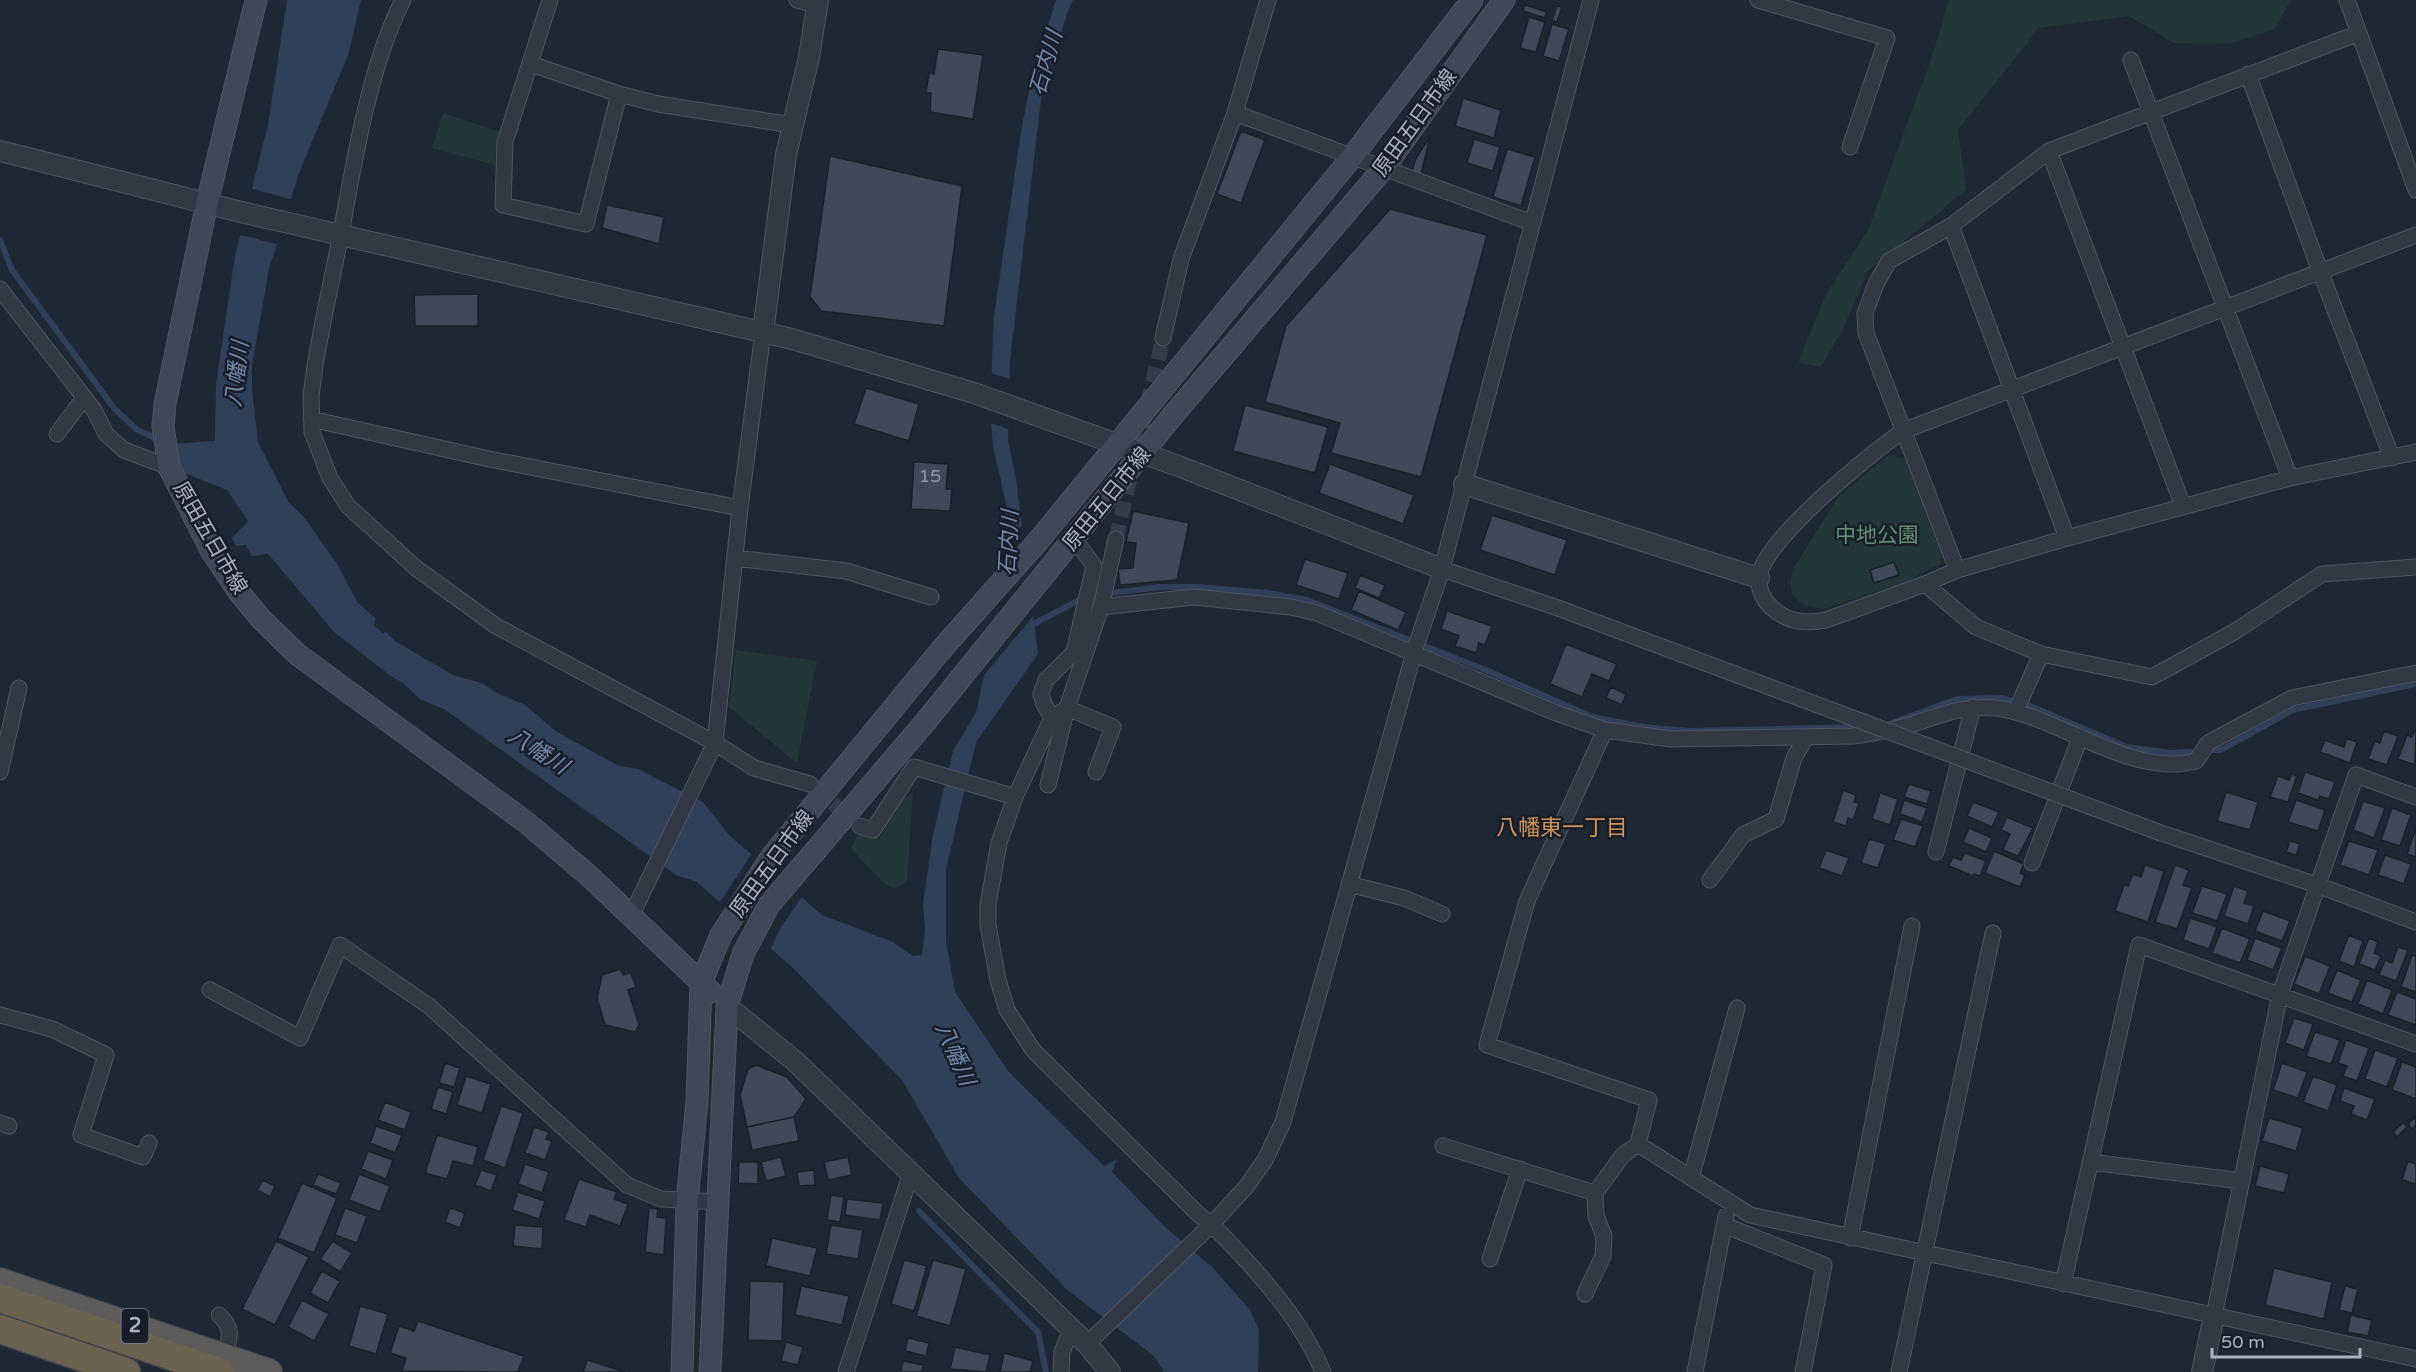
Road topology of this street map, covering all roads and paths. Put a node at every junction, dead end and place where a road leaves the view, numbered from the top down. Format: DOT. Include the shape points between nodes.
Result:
graph roads {
  1 [pos="256,0"];
  2 [pos="403,0"];
  3 [pos="550,0"];
  4 [pos="797,0"];
  5 [pos="1268,0"];
  6 [pos="1472,0"];
  7 [pos="1504,0"];
  8 [pos="1591,0"];
  9 [pos="1758,0"];
  10 [pos="2347,0"];
  11 [pos="818,3"];
  12 [pos="2359,33"];
  13 [pos="2131,60"];
  14 [pos="531,64"];
  15 [pos="2248,74"];
  16 [pos="619,94"];
  17 [pos="2150,111"];
  18 [pos="1235,113"];
  19 [pos="792,125"];
  20 [pos="1850,147"];
  21 [pos="2049,151"];
  22 [pos="0,152"];
  23 [pos="1352,158"];
  24 [pos="1383,169"];
  25 [pos="2416,190"];
  26 [pos="207,203"];
  27 [pos="1533,223"];
  28 [pos="1951,226"];
  29 [pos="339,234"];
  30 [pos="2416,235"];
  31 [pos="2320,271"];
  32 [pos="0,289"];
  33 [pos="2226,307"];
  34 [pos="763,332"];
  35 [pos="1163,338"];
  36 [pos="2123,349"];
  37 [pos="2012,390"];
  38 [pos="84,398"];
  39 [pos="311,419"];
  40 [pos="1903,431"];
  41 [pos="57,434"];
  42 [pos="1116,444"];
  43 [pos="2416,452"];
  44 [pos="1143,453"];
  45 [pos="2392,458"];
  46 [pos="167,462"];
  47 [pos="2290,478"];
  48 [pos="1464,484"];
  49 [pos="2183,506"];
  50 [pos="740,508"];
  51 [pos="2067,538"];
  52 [pos="1116,539"];
  53 [pos="1075,540"];
  54 [pos="735,558"];
  55 [pos="2416,567"];
  56 [pos="1442,569"];
  57 [pos="1957,570"];
  58 [pos="1759,578"];
  59 [pos="1925,584"];
  60 [pos="930,597"];
  61 [pos="1102,604"];
  62 [pos="1416,647"];
  63 [pos="2041,654"];
  64 [pos="2416,673"];
  65 [pos="19,688"];
  66 [pos="1973,707"];
  67 [pos="1067,708"];
  68 [pos="2016,711"];
  69 [pos="1052,718"];
  70 [pos="1605,730"];
  71 [pos="1806,736"];
  72 [pos="2080,738"];
  73 [pos="715,743"];
  74 [pos="0,772"];
  75 [pos="1096,772"];
  76 [pos="810,784"];
  77 [pos="1048,785"];
  78 [pos="1015,797"];
  79 [pos="2416,797"];
  80 [pos="860,826"];
  81 [pos="1936,852"];
  82 [pos="2032,863"];
  83 [pos="1710,880"];
  84 [pos="1349,884"];
  85 [pos="2317,885"];
  86 [pos="635,909"];
  87 [pos="1442,914"];
  88 [pos="2416,922"];
  89 [pos="1912,926"];
  90 [pos="1993,933"];
  91 [pos="701,983"];
  92 [pos="210,990"];
  93 [pos="2280,994"];
  94 [pos="727,1006"];
  95 [pos="1737,1008"];
  96 [pos="0,1014"];
  97 [pos="2416,1044"];
  98 [pos="149,1143"];
  99 [pos="1638,1144"];
  100 [pos="1443,1146"];
  101 [pos="2090,1162"];
  102 [pos="1520,1169"];
  103 [pos="911,1173"];
  104 [pos="1691,1178"];
  105 [pos="2242,1181"];
  106 [pos="1594,1193"];
  107 [pos="687,1202"];
  108 [pos="719,1202"];
  109 [pos="1729,1203"];
  110 [pos="1724,1225"];
  111 [pos="1207,1228"];
  112 [pos="1850,1238"];
  113 [pos="1925,1255"];
  114 [pos="1490,1258"];
  115 [pos="0,1281"];
  116 [pos="2063,1284"];
  117 [pos="1585,1294"];
  118 [pos="0,1298"];
  119 [pos="219,1315"];
  120 [pos="2214,1316"];
  121 [pos="0,1329"];
  122 [pos="1071,1330"];
  123 [pos="1092,1339"];
  124 [pos="0,1343"];
  125 [pos="2416,1360"];
  126 [pos="221,1364"];
  127 [pos="86,1372"];
  128 [pos="126,1372"];
  129 [pos="269,1372"];
  130 [pos="682,1372"];
  131 [pos="710,1372"];
  132 [pos="846,1372"];
  133 [pos="1061,1372"];
  134 [pos="1110,1372"];
  135 [pos="1323,1372"];
  136 [pos="1695,1372"];
  137 [pos="1803,1372"];
  138 [pos="1899,1372"];
  139 [pos="2202,1372"];
  140 [pos="2414,1372"];
  1 -- 26 [label="main road, 原田五日市線"];
  2 -- 29 [label="street" via="382,51"];
  3 -- 14 [label="street"];
  4 -- 11 [label="street"];
  5 -- 18 [label="street"];
  6 -- 23 [label="main road, 原田五日市線"];
  7 -- 24 [label="main road, 原田五日市線"];
  8 -- 27 [label="street"];
  9 -- 20 [label="street" via="1887,38"];
  10 -- 12 [label="street"];
  11 -- 19 [label="street"];
  12 -- 15 [label="street"];
  12 -- 25 [label="street"];
  13 -- 17 [label="street"];
  14 -- 16 [label="street"];
  14 -- 16 [label="street" via="505,142 503,205 586,224"];
  15 -- 17 [label="street"];
  15 -- 31 [label="street"];
  16 -- 19 [label="street"];
  17 -- 21 [label="street"];
  17 -- 33 [label="street"];
  18 -- 23 [label="street"];
  18 -- 35 [label="street" via="1181,258"];
  19 -- 34 [label="street"];
  21 -- 28 [label="street"];
  21 -- 36 [label="street"];
  22 -- 26 [label="street"];
  23 -- 24 [label="street"];
  23 -- 42 [label="main road, 原田五日市線"];
  24 -- 27 [label="street"];
  24 -- 44 [label="main road, 原田五日市線"];
  26 -- 29 [label="street"];
  26 -- 46 [label="main road, 原田五日市線" via="163,426"];
  27 -- 48 [label="street"];
  28 -- 37 [label="street"];
  28 -- 40 [label="street" via="1889,261 1865,313 1866,333"];
  29 -- 34 [label="street"];
  29 -- 39 [label="street" via="317,355"];
  30 -- 31 [label="street"];
  31 -- 33 [label="street"];
  31 -- 45 [label="street"];
  32 -- 38 [label="street"];
  33 -- 36 [label="street"];
  33 -- 47 [label="street"];
  34 -- 42 [label="street" via="974,393"];
  34 -- 50 [label="street"];
  36 -- 37 [label="street"];
  36 -- 49 [label="street"];
  37 -- 40 [label="street"];
  37 -- 51 [label="street"];
  38 -- 41 [label="street"];
  38 -- 46 [label="street" via="106,434 124,450"];
  39 -- 50 [label="street"];
  39 -- 73 [label="street" via="318,453 348,506 416,568 496,626"];
  40 -- 57 [label="street"];
  40 -- 58 [label="street" via="1866,457 1810,508 1762,567"];
  42 -- 44 [label="street"];
  42 -- 91 [label="main road, 原田五日市線" via="1039,540 941,650 746,893 717,943"];
  43 -- 45 [label="street"];
  44 -- 53 [label="main road, 原田五日市線"];
  44 -- 56 [label="street"];
  45 -- 47 [label="street"];
  46 -- 86 [label="main road, 原田五日市線" via="211,550 239,592 290,647 527,823"];
  47 -- 49 [label="street"];
  48 -- 56 [label="street"];
  48 -- 58 [label="street"];
  49 -- 51 [label="street"];
  50 -- 54 [label="street"];
  51 -- 57 [label="street"];
  52 -- 61 [label="street"];
  53 -- 69 [label="street" via="1094,566 1074,652 1046,680 1041,694"];
  53 -- 94 [label="main road, 原田五日市線" via="769,904 740,963"];
  54 -- 60 [label="street" via="846,571"];
  54 -- 73 [label="street"];
  55 -- 63 [label="street" via="2322,574 2234,632 2152,677"];
  56 -- 62 [label="street"];
  56 -- 85 [label="street, bridge" via="1558,608 2161,833"];
  57 -- 59 [label="street"];
  58 -- 59 [label="street" via="1761,594 1775,611 1797,622 1811,623"];
  59 -- 63 [label="street" via="1976,627"];
  61 -- 62 [label="street" via="1194,597 1291,607"];
  61 -- 67 [label="street"];
  62 -- 70 [label="street" via="1556,713"];
  62 -- 84 [label="street"];
  63 -- 68 [label="street"];
  64 -- 72 [label="street" via="2292,698 2208,743 2196,761 2188,763 2125,755"];
  65 -- 74 [label="street"];
  66 -- 68 [label="street"];
  66 -- 71 [label="street" via="1946,711 1882,733"];
  66 -- 81 [label="street"];
  67 -- 69 [label="street"];
  67 -- 75 [label="street" via="1113,727"];
  67 -- 77 [label="street"];
  68 -- 72 [label="street"];
  69 -- 78 [label="street"];
  70 -- 71 [label="street" via="1671,739"];
  70 -- 99 [label="street" via="1527,901 1487,1045 1649,1100"];
  71 -- 83 [label="street" via="1794,758 1776,819 1743,835"];
  72 -- 82 [label="street"];
  73 -- 76 [label="street" via="754,768"];
  73 -- 86 [label="street"];
  78 -- 80 [label="street" via="914,767 873,830"];
  78 -- 111 [label="street" via="999,843 988,904 992,950 1007,1010 1033,1050 1199,1215"];
  79 -- 85 [label="street" via="2356,775"];
  84 -- 87 [label="street" via="1404,898"];
  84 -- 111 [label="street" via="1283,1122 1265,1160"];
  85 -- 88 [label="street"];
  85 -- 93 [label="street"];
  86 -- 91 [label="main road, 原田五日市線"];
  89 -- 112 [label="street"];
  90 -- 113 [label="street"];
  91 -- 94 [label="main road, 原田五日市線"];
  91 -- 107 [label="main road, 原田五日市線" via="697,1102"];
  92 -- 107 [label="street" via="300,1038 340,945 429,1006 627,1185 661,1200"];
  93 -- 97 [label="street"];
  93 -- 101 [label="street" via="2139,945"];
  93 -- 105 [label="street"];
  94 -- 103 [label="street" via="796,1062"];
  94 -- 108 [label="main road, 原田五日市線"];
  95 -- 104 [label="street"];
  96 -- 98 [label="street" via="52,1029 106,1055 81,1135 143,1157"];
  99 -- 104 [label="street"];
  99 -- 106 [label="street" via="1623,1155"];
  100 -- 102 [label="street"];
  101 -- 105 [label="street"];
  101 -- 116 [label="street"];
  102 -- 106 [label="street"];
  102 -- 114 [label="street"];
  103 -- 122 [label="street"];
  103 -- 132 [label="street"];
  104 -- 109 [label="street"];
  105 -- 120 [label="street"];
  106 -- 117 [label="street" via="1596,1216 1604,1236 1604,1256"];
  107 -- 108 [label="street"];
  107 -- 130 [label="main road, 原田五日市線"];
  108 -- 131 [label="main road, 原田五日市線"];
  109 -- 110 [label="street"];
  109 -- 112 [label="street" via="1750,1215"];
  110 -- 136 [label="street"];
  110 -- 137 [label="street" via="1824,1265"];
  111 -- 123 [label="street"];
  111 -- 135 [label="street" via="1275,1291 1299,1324"];
  112 -- 113 [label="street"];
  113 -- 116 [label="street"];
  113 -- 138 [label="street"];
  115 -- 126 [label="highway, 2"];
  116 -- 120 [label="street"];
  118 -- 126 [label="highway, 2"];
  119 -- 126 [label="street" via="229,1324 231,1334"];
  120 -- 125 [label="street"];
  120 -- 139 [label="street"];
  121 -- 128 [label="highway, 2"];
  122 -- 123 [label="street"];
  122 -- 133 [label="street" via="1062,1352"];
  123 -- 134 [label="street"];
  124 -- 127 [label="highway"];
  125 -- 140 [label="street"];
  126 -- 129 [label="highway, 2"];
}
